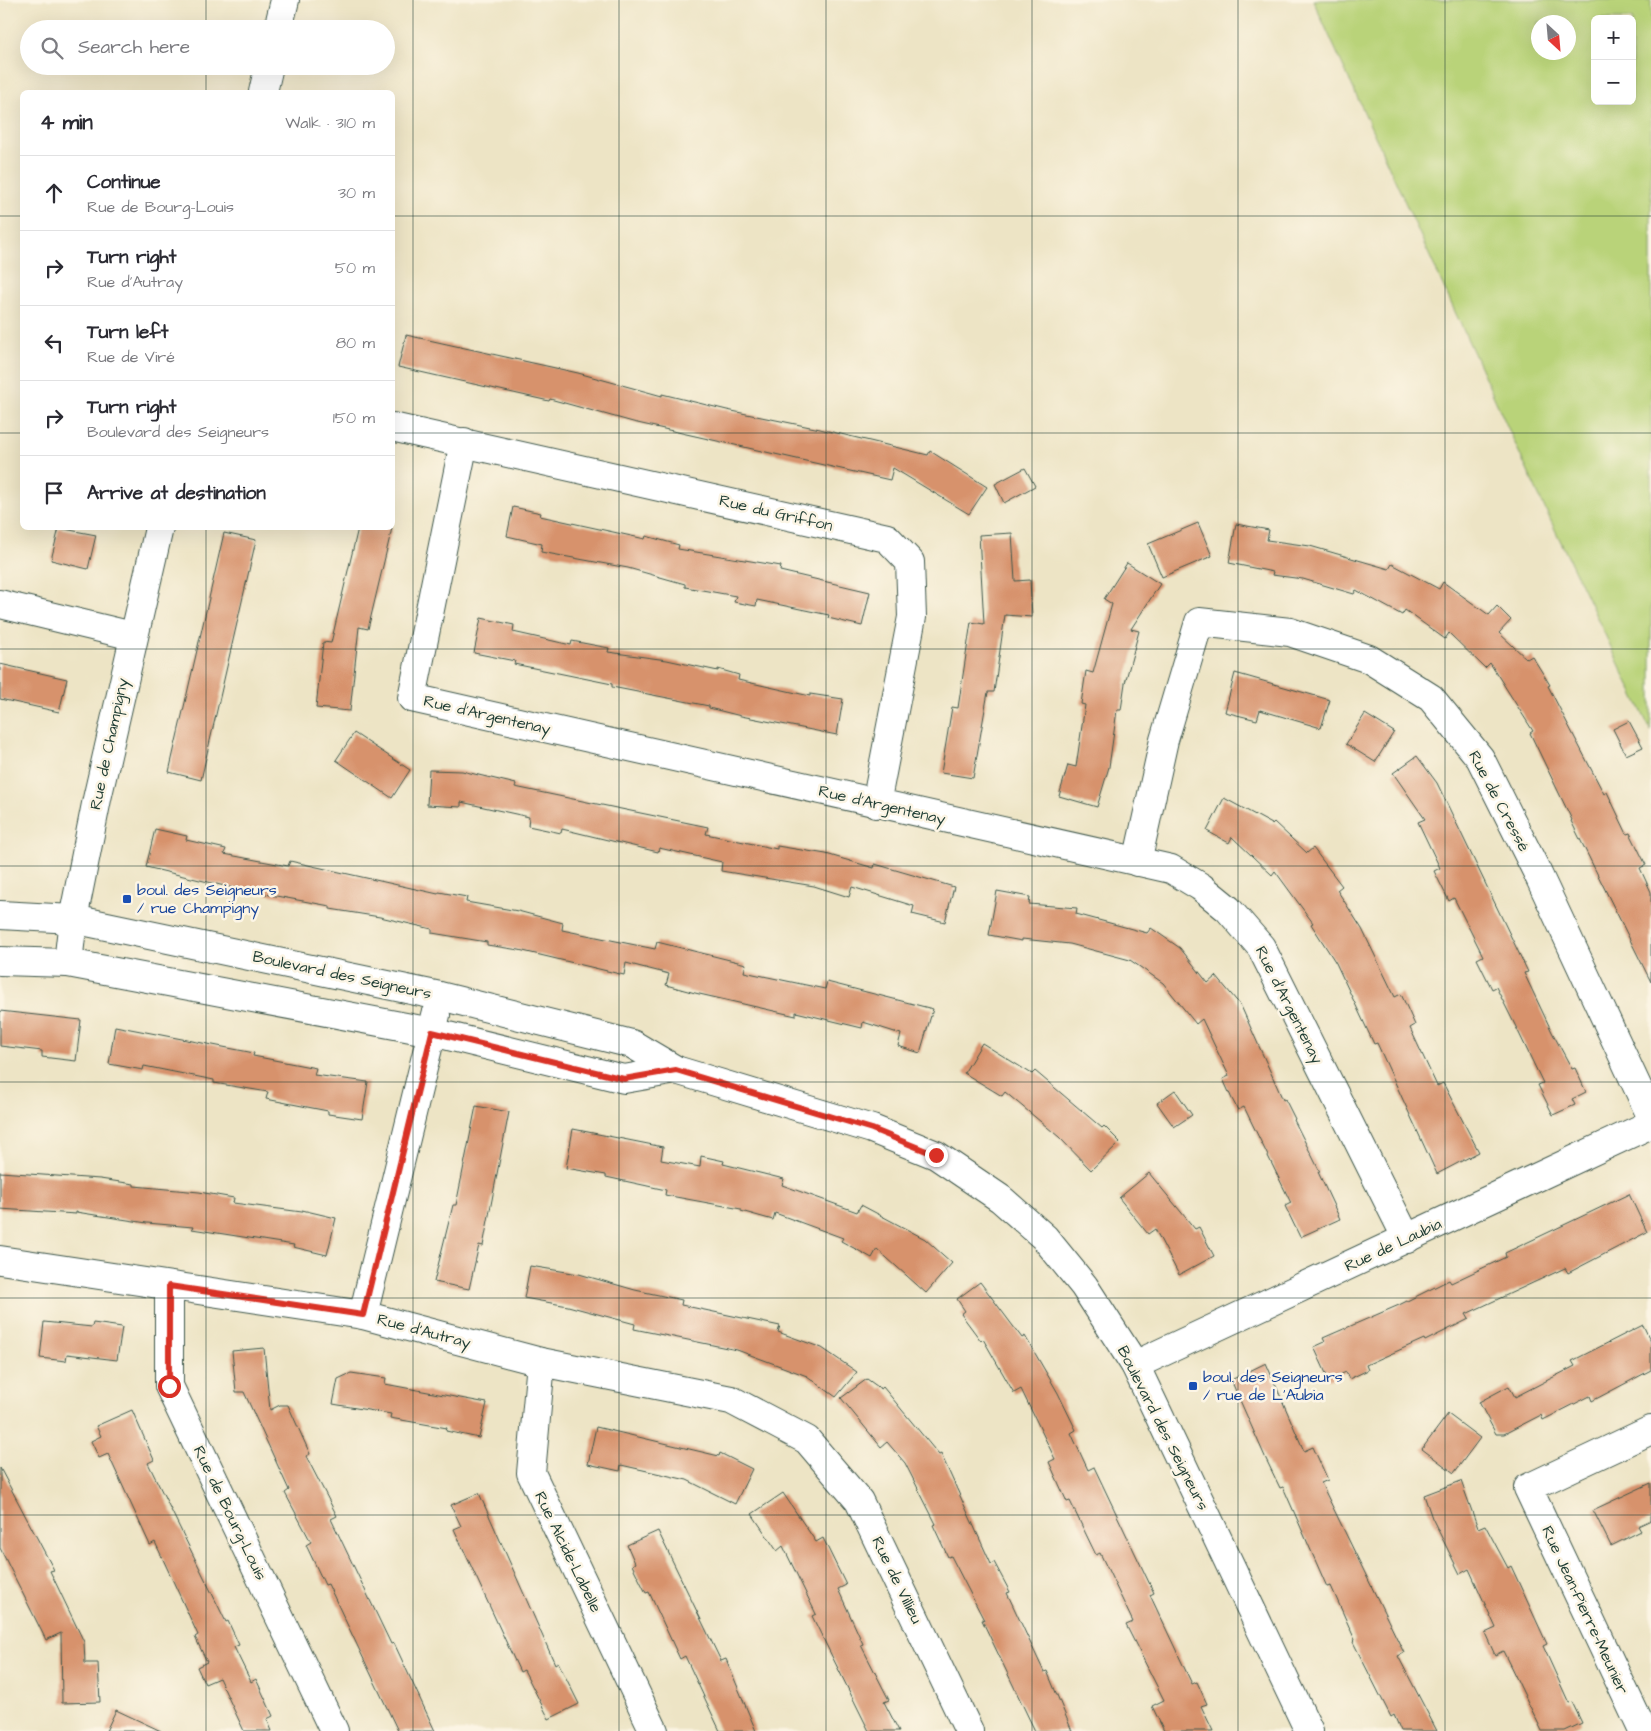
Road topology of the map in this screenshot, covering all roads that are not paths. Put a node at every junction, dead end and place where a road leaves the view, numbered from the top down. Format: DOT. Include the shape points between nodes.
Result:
graph roads {
  1 [pos="285,0"];
  2 [pos="280,20"];
  3 [pos="267,75"];
  4 [pos="263,90"];
  5 [pos="395,428"];
  6 [pos="464,442"];
  7 [pos="159,530"];
  8 [pos="0,604"];
  9 [pos="133,636"];
  10 [pos="876,804"];
  11 [pos="1136,862"];
  12 [pos="0,915"];
  13 [pos="73,919"];
  14 [pos="0,961"];
  15 [pos="68,962"];
  16 [pos="440,996"];
  17 [pos="432,1032"];
  18 [pos="676,1070"];
  19 [pos="1651,1116"];
  20 [pos="1651,1124"];
  21 [pos="1407,1239"];
  22 [pos="0,1260"];
  23 [pos="169,1286"];
  24 [pos="363,1315"];
  25 [pos="541,1362"];
  26 [pos="1135,1365"];
  27 [pos="1651,1430"];
  28 [pos="807,1440"];
  29 [pos="334,1731"];
  30 [pos="654,1731"];
  31 [pos="969,1731"];
  32 [pos="1309,1731"];
  33 [pos="1643,1731"];
  1 -- 2 [label="street"];
  3 -- 4 [label="street"];
  5 -- 6 [label="street, Rue du Griffon"];
  6 -- 10 [label="street, Rue du Griffon" via="887,538 910,562 912,617"];
  6 -- 10 [label="street, Rue d'Argentenay" via="412,698"];
  7 -- 9 [label="street, Rue de Champigny"];
  8 -- 9 [label="street"];
  9 -- 13 [label="street, Rue de Champigny"];
  10 -- 11 [label="street, Rue d'Argentenay"];
  11 -- 19 [label="street, Rue de Cressé" via="1164,740 1199,622 1290,632 1369,659 1431,698 1480,758"];
  11 -- 21 [label="street, Rue d'Argentenay" via="1171,869 1201,887 1228,909 1261,947"];
  12 -- 13 [label="street, Boulevard des Seigneurs"];
  13 -- 15 [label="street, Rue de Champigny"];
  13 -- 16 [label="street, Boulevard des Seigneurs"];
  14 -- 15 [label="street, Boulevard des Seigneurs"];
  15 -- 17 [label="street, Boulevard des Seigneurs"];
  16 -- 17 [label="street"];
  16 -- 18 [label="street, Boulevard des Seigneurs" via="632,1044"];
  17 -- 18 [label="street, Boulevard des Seigneurs" via="624,1079"];
  17 -- 24 [label="street"];
  18 -- 26 [label="street, Boulevard des Seigneurs" via="872,1129 936,1155 1001,1199 1046,1238 1084,1286"];
  20 -- 21 [label="street, Rue de Laubia"];
  21 -- 26 [label="street, Rue de Laubia"];
  22 -- 23 [label="street, Rue d'Autray"];
  23 -- 24 [label="street, Rue d'Autray"];
  23 -- 29 [label="street, Rue de Bourg-Louis" via="169,1386"];
  24 -- 25 [label="street, Rue d'Autray"];
  25 -- 28 [label="street, Rue d'Autray" via="731,1400"];
  25 -- 30 [label="street, Rue Alcide-Labelle" via="531,1473"];
  26 -- 32 [label="street, Boulevard des Seigneurs"];
  27 -- 33 [label="street, Rue Jean-Pierre-Meunier" via="1528,1488"];
  28 -- 31 [label="street, Rue de Villieu" via="859,1501"];
}
